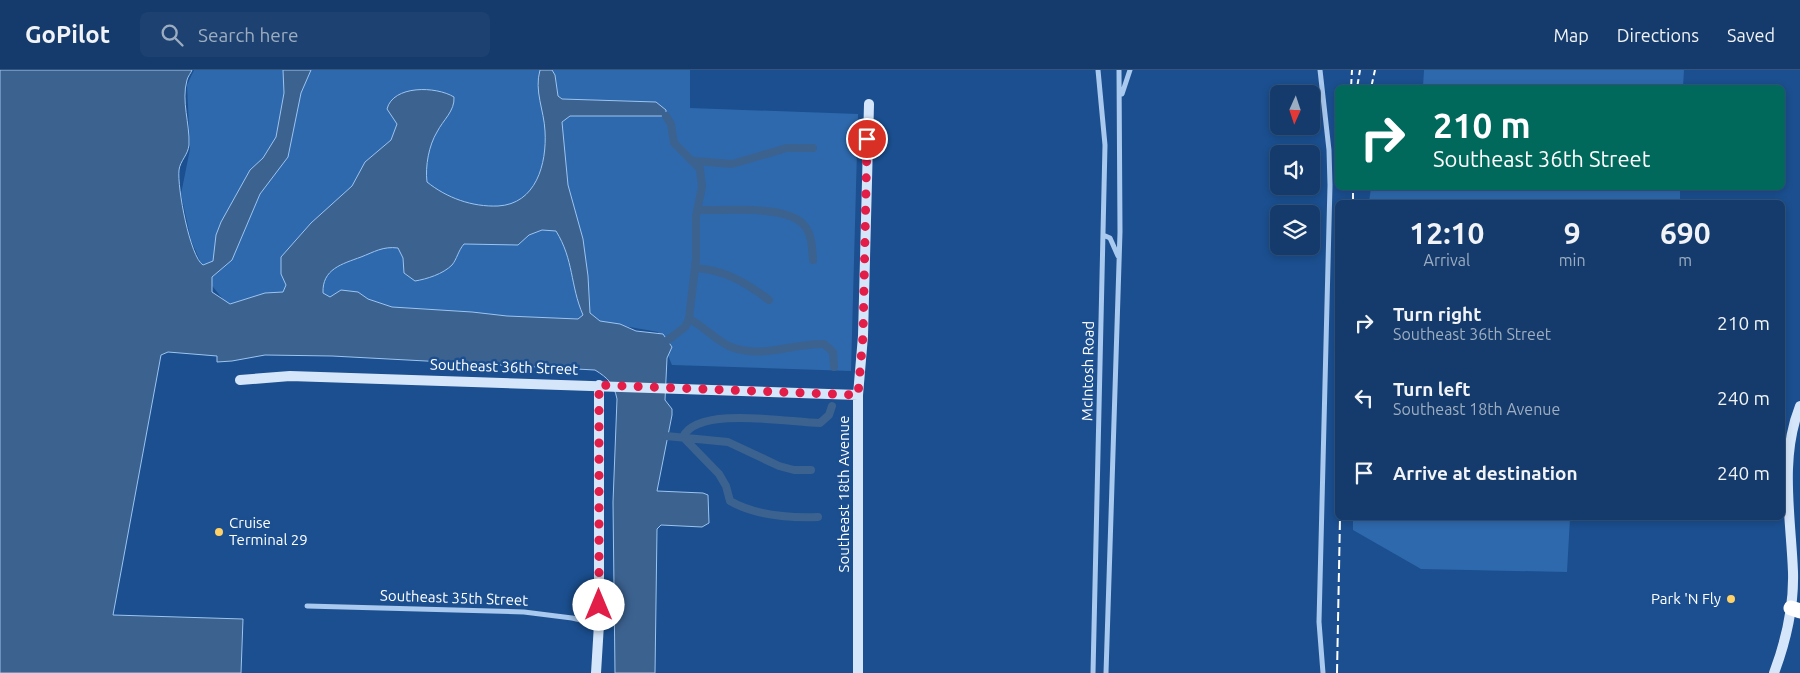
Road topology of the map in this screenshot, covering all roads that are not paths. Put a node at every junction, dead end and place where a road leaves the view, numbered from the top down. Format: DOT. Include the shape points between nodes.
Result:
graph roads {
  1 [pos="1098,70"];
  2 [pos="1119,70"];
  3 [pos="1130,70"];
  4 [pos="1320,70"];
  5 [pos="1120,100"];
  6 [pos="869,104"];
  7 [pos="1103,234"];
  8 [pos="1119,259"];
  9 [pos="240,380"];
  10 [pos="604,385"];
  11 [pos="858,395"];
  12 [pos="1800,406"];
  13 [pos="307,606"];
  14 [pos="1795,609"];
  15 [pos="599,624"];
  16 [pos="598,639"];
  17 [pos="590,673"];
  18 [pos="596,673"];
  19 [pos="858,673"];
  20 [pos="1093,673"];
  21 [pos="1106,673"];
  22 [pos="1323,673"];
  23 [pos="1774,673"];
  1 -- 7 [label="street, McIntosh Road" via="1105,145"];
  2 -- 5 [label="street, McIntosh Road"];
  3 -- 5 [label="street, McIntosh Road"];
  4 -- 22 [label="street" via="1330,185 1319,622"];
  5 -- 8 [label="street, McIntosh Road"];
  6 -- 11 [label="street, Southeast 18th Avenue" via="863,336"];
  7 -- 8 [label="street" via="1113,242"];
  7 -- 20 [label="street, McIntosh Road"];
  8 -- 21 [label="street, McIntosh Road"];
  9 -- 10 [label="street, Southeast 36th Street" via="290,376"];
  10 -- 11 [label="street, Southeast 36th Street"];
  10 -- 15 [label="street"];
  11 -- 19 [label="street, Southeast 18th Avenue"];
  12 -- 14 [label="street" via="1789,463"];
  13 -- 15 [label="street, Southeast 35th Street" via="524,612"];
  14 -- 23 [label="street"];
  15 -- 16 [label="street"];
  16 -- 17 [label="street" via="591,649"];
  16 -- 18 [label="street"];
}
